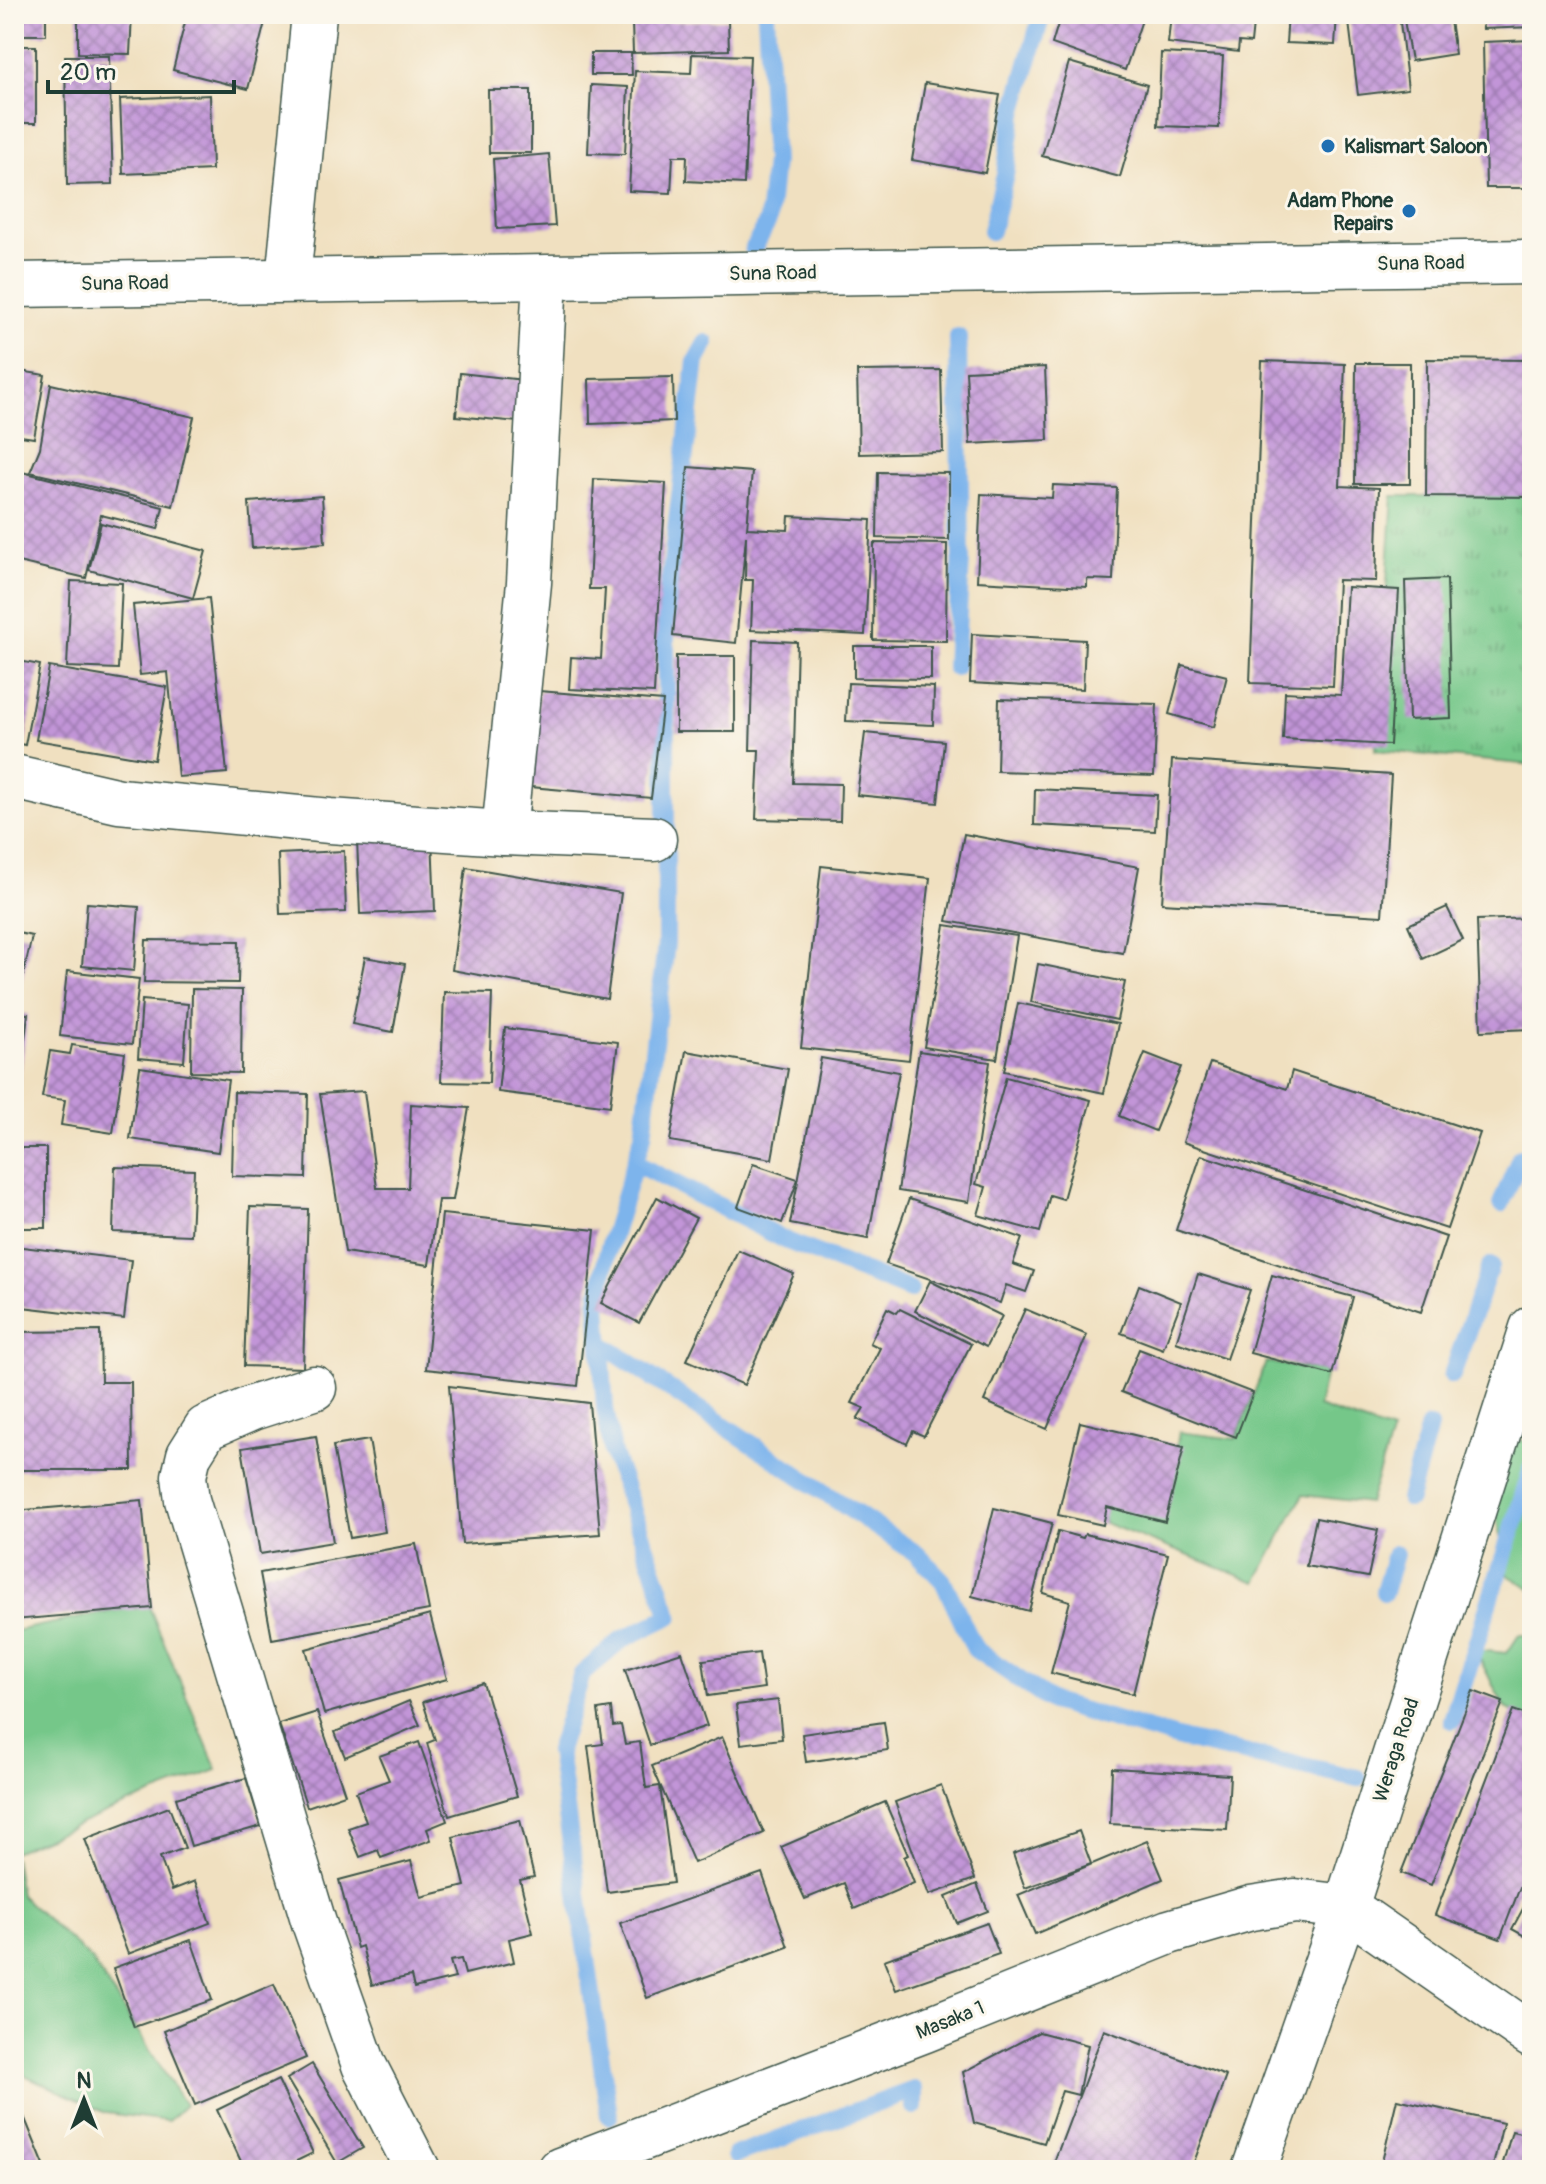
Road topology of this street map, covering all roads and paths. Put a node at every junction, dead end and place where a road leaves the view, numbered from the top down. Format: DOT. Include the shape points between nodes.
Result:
graph roads {
  1 [pos="314,14"];
  2 [pos="1532,262"];
  3 [pos="545,278"];
  4 [pos="288,280"];
  5 [pos="14,285"];
  6 [pos="14,777"];
  7 [pos="504,833"];
  8 [pos="654,839"];
  9 [pos="1532,1328"];
  10 [pos="314,1388"];
  11 [pos="1346,1907"];
  12 [pos="1532,2036"];
  13 [pos="418,2170"];
  14 [pos="560,2170"];
  15 [pos="1254,2170"];
  1 -- 4 [label="street"];
  2 -- 3 [label="street, Suna Road"];
  3 -- 4 [label="street, Suna Road"];
  3 -- 7 [label="street" via="529,583"];
  4 -- 5 [label="street, Suna Road"];
  6 -- 7 [label="street" via="119,801"];
  7 -- 8 [label="street"];
  9 -- 11 [label="street, Weraga Road"];
  10 -- 13 [label="street" via="206,1428 189,1455 184,1476 187,1500 314,1923 364,2065"];
  11 -- 12 [label="street"];
  11 -- 14 [label="street, Masaka 1" via="1295,1901 1266,1905 1169,1932"];
  11 -- 15 [label="street, Weraga Road"];
}
